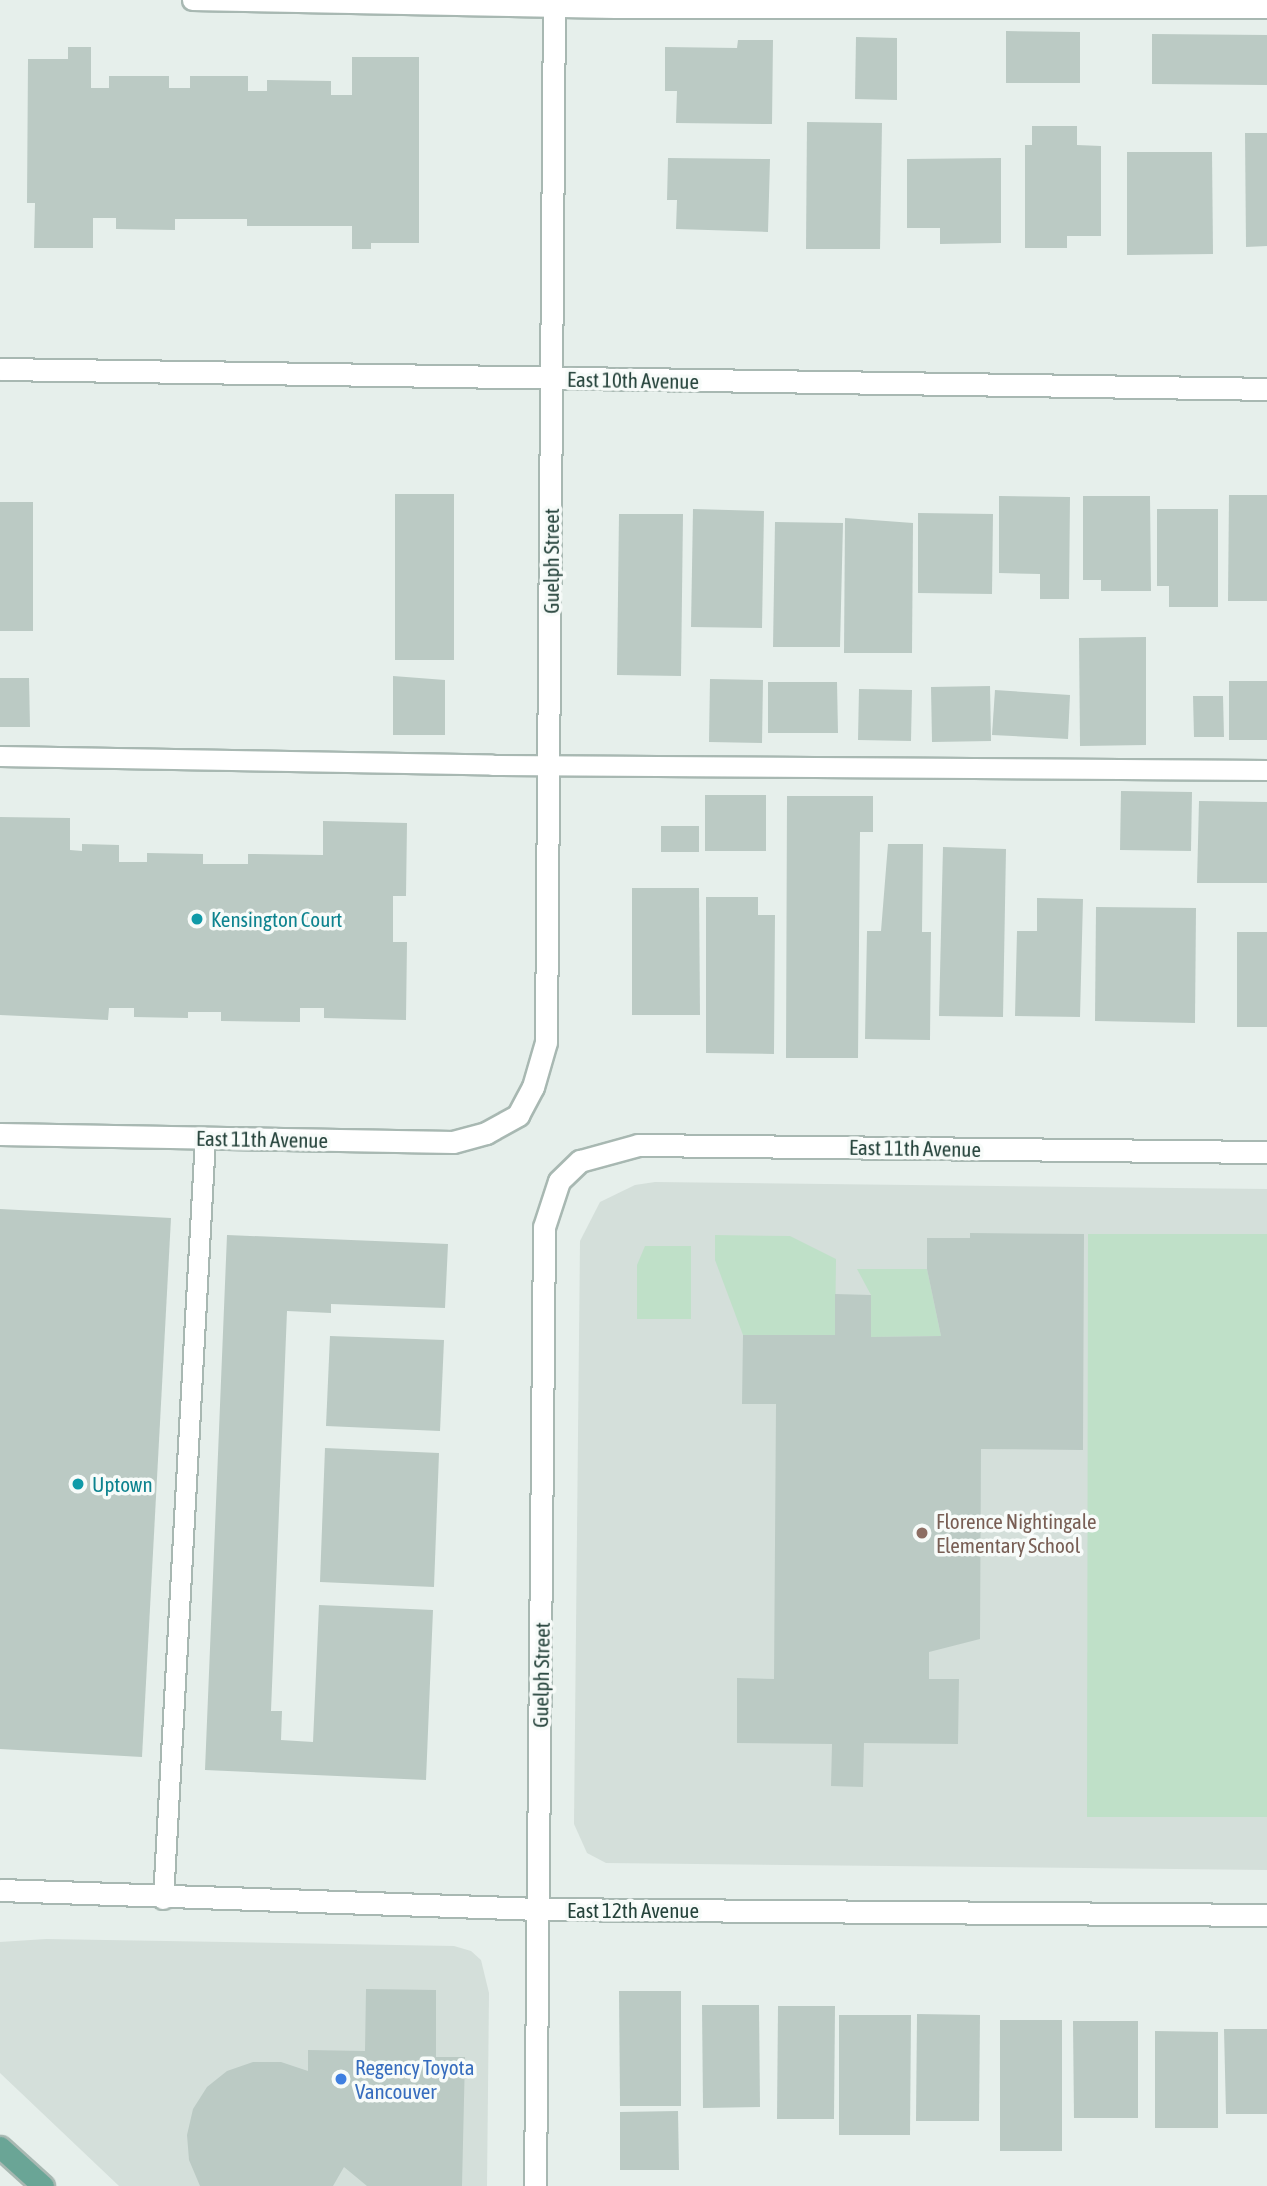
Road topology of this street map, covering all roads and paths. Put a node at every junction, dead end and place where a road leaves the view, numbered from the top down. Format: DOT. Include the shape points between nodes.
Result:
graph roads {
  1 [pos="191,0"];
  2 [pos="554,4"];
  3 [pos="1267,8"];
  4 [pos="0,369"];
  5 [pos="551,378"];
  6 [pos="1267,388"];
  7 [pos="0,756"];
  8 [pos="550,765"];
  9 [pos="1267,770"];
  10 [pos="518,1115"];
  11 [pos="0,1134"];
  12 [pos="205,1138"];
  13 [pos="1267,1153"];
  14 [pos="569,1171"];
  15 [pos="0,1890"];
  16 [pos="163,1899"];
  17 [pos="539,1909"];
  18 [pos="1267,1915"];
  19 [pos="0,2147"];
  20 [pos="43,2186"];
  21 [pos="534,2186"];
  1 -- 2 [label="lane"];
  2 -- 3 [label="lane"];
  2 -- 5 [label="street, Guelph Street"];
  4 -- 5 [label="street, East 10th Avenue"];
  5 -- 6 [label="street, East 10th Avenue"];
  5 -- 8 [label="street, Guelph Street"];
  7 -- 8 [label="lane"];
  8 -- 9 [label="lane"];
  8 -- 10 [label="street, Guelph Street" via="546,1042 533,1087"];
  10 -- 12 [label="street, East 11th Avenue" via="486,1133 453,1142"];
  11 -- 12 [label="street, East 11th Avenue"];
  12 -- 16 [label="lane"];
  13 -- 14 [label="street, East 11th Avenue" via="638,1145 601,1152"];
  14 -- 17 [label="street, Guelph Street" via="550,1200 544,1227"];
  15 -- 16 [label="street, East 12th Avenue"];
  16 -- 17 [label="street, East 12th Avenue"];
  17 -- 18 [label="street, East 12th Avenue"];
  17 -- 21 [label="street, Guelph Street"];
  19 -- 20 [label="main road"];
}
